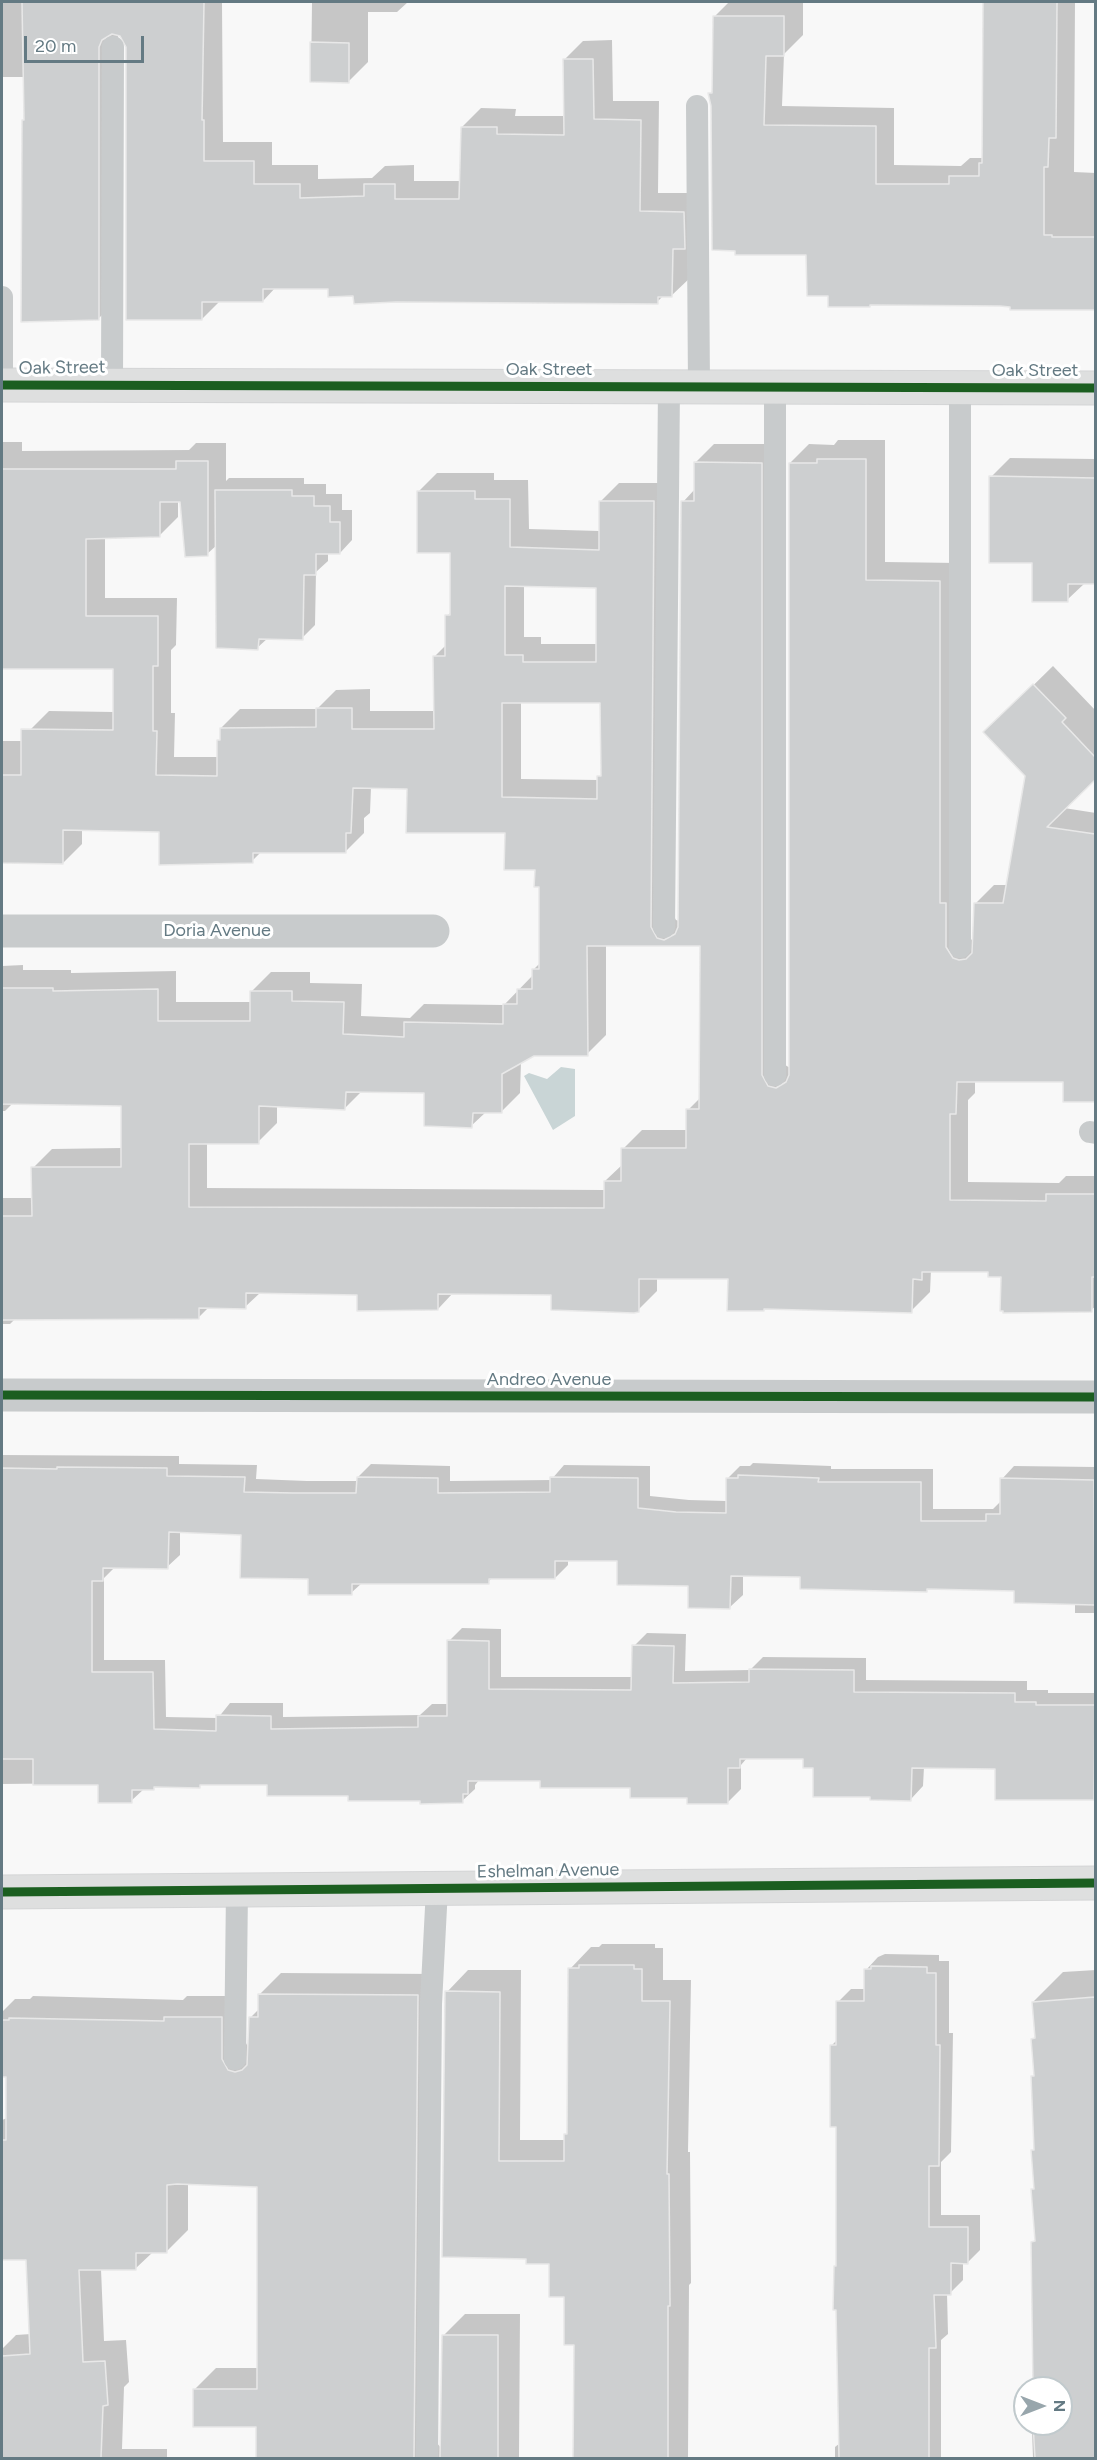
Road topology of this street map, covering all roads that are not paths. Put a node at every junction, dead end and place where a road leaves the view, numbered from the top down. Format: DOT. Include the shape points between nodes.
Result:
graph roads {
  1 [pos="113,47"];
  2 [pos="697,106"];
  3 [pos="2,297"];
  4 [pos="112,384"];
  5 [pos="2,385"];
  6 [pos="684,387"];
  7 [pos="775,387"];
  8 [pos="960,387"];
  9 [pos="1095,388"];
  10 [pos="664,927"];
  11 [pos="2,931"];
  12 [pos="433,931"];
  13 [pos="960,947"];
  14 [pos="775,1075"];
  15 [pos="2,1395"];
  16 [pos="1095,1397"];
  17 [pos="1095,1882"];
  18 [pos="437,1888"];
  19 [pos="237,1890"];
  20 [pos="2,1892"];
  21 [pos="236,2059"];
  22 [pos="428,2458"];
  1 -- 4 [label="lane"];
  2 -- 6 [label="lane"];
  3 -- 5 [label="lane"];
  4 -- 5 [label="street, Oak Street"];
  4 -- 6 [label="street, Oak Street"];
  6 -- 7 [label="street, Oak Street"];
  6 -- 10 [label="lane"];
  7 -- 8 [label="street, Oak Street"];
  7 -- 14 [label="lane"];
  8 -- 9 [label="street, Oak Street"];
  8 -- 13 [label="lane"];
  11 -- 12 [label="street, Doria Avenue"];
  15 -- 16 [label="street, Andreo Avenue"];
  17 -- 18 [label="street, Eshelman Avenue"];
  18 -- 19 [label="street, Eshelman Avenue"];
  18 -- 22 [label="lane" via="431,2004"];
  19 -- 20 [label="street, Eshelman Avenue"];
  19 -- 21 [label="lane"];
}
